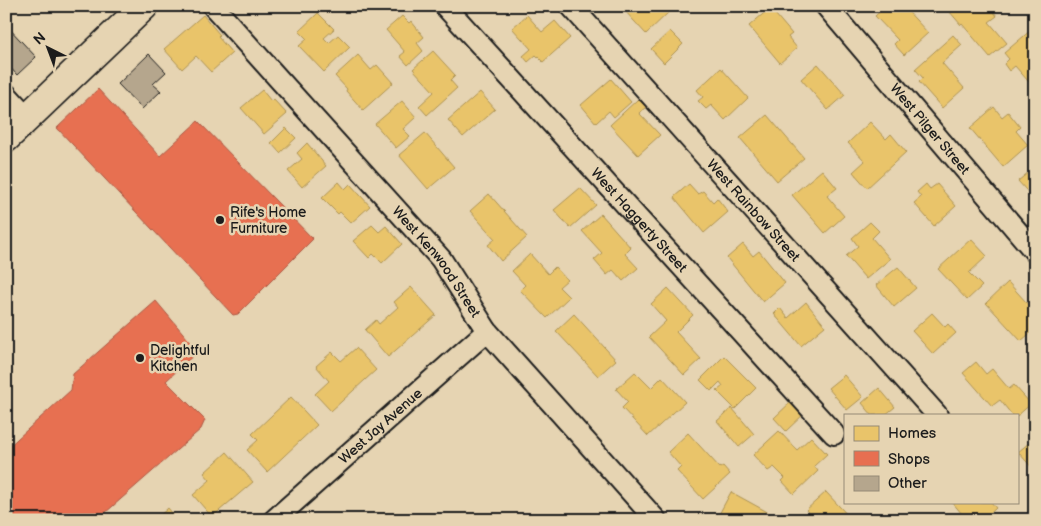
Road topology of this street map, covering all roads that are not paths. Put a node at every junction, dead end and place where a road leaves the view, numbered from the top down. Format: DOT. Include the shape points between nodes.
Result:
graph roads {
  1 [pos="144,6"];
  2 [pos="213,6"];
  3 [pos="445,6"];
  4 [pos="571,6"];
  5 [pos="826,6"];
  6 [pos="6,94"];
  7 [pos="28,118"];
  8 [pos="6,138"];
  9 [pos="1035,252"];
  10 [pos="487,332"];
  11 [pos="936,414"];
  12 [pos="834,434"];
  13 [pos="274,520"];
  14 [pos="656,520"];
  1 -- 7 [label="main road"];
  2 -- 10 [label="street, West Kenwood Street" via="441,259"];
  3 -- 12 [label="street, West Haggerty Street"];
  4 -- 11 [label="street, West Rainbow Street"];
  5 -- 9 [label="street, West Pilger Street"];
  6 -- 7 [label="street"];
  7 -- 8 [label="main road"];
  10 -- 13 [label="street, West Jay Avenue"];
  10 -- 14 [label="street, West Kenwood Street"];
}
